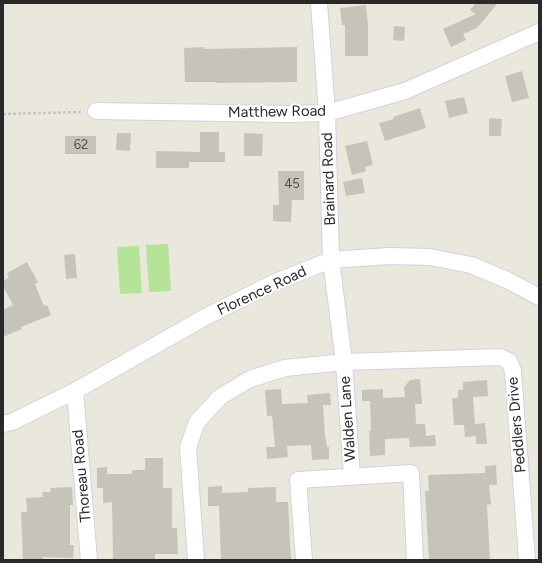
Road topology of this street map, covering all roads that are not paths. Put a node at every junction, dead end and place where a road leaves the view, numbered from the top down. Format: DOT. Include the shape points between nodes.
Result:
graph roads {
  1 [pos="319,3"];
  2 [pos="539,32"];
  3 [pos="96,111"];
  4 [pos="327,113"];
  5 [pos="331,260"];
  6 [pos="539,297"];
  7 [pos="344,362"];
  8 [pos="76,391"];
  9 [pos="3,424"];
  10 [pos="352,476"];
  11 [pos="89,560"];
  12 [pos="196,560"];
  13 [pos="304,560"];
  14 [pos="415,560"];
  15 [pos="527,560"];
  1 -- 4 [label="street, Brainard Road"];
  2 -- 4 [label="street, Matthew Road" via="405,91"];
  3 -- 4 [label="street, Matthew Road"];
  4 -- 5 [label="street, Brainard Road"];
  5 -- 6 [label="street, Florence Road" via="389,256 430,257 471,265 508,280"];
  5 -- 7 [label="street"];
  5 -- 8 [label="street, Florence Road" via="273,283 207,316"];
  7 -- 10 [label="street, Walden Lane"];
  7 -- 12 [label="street, Peddlers Drive" via="285,368 250,379 220,397 197,422 188,447"];
  7 -- 15 [label="street, Peddlers Drive" via="500,356 509,361 513,371"];
  8 -- 9 [label="street, Florence Road"];
  8 -- 11 [label="street, Thoreau Road"];
  10 -- 13 [label="street" via="298,480"];
  10 -- 14 [label="street" via="411,473"];
}
